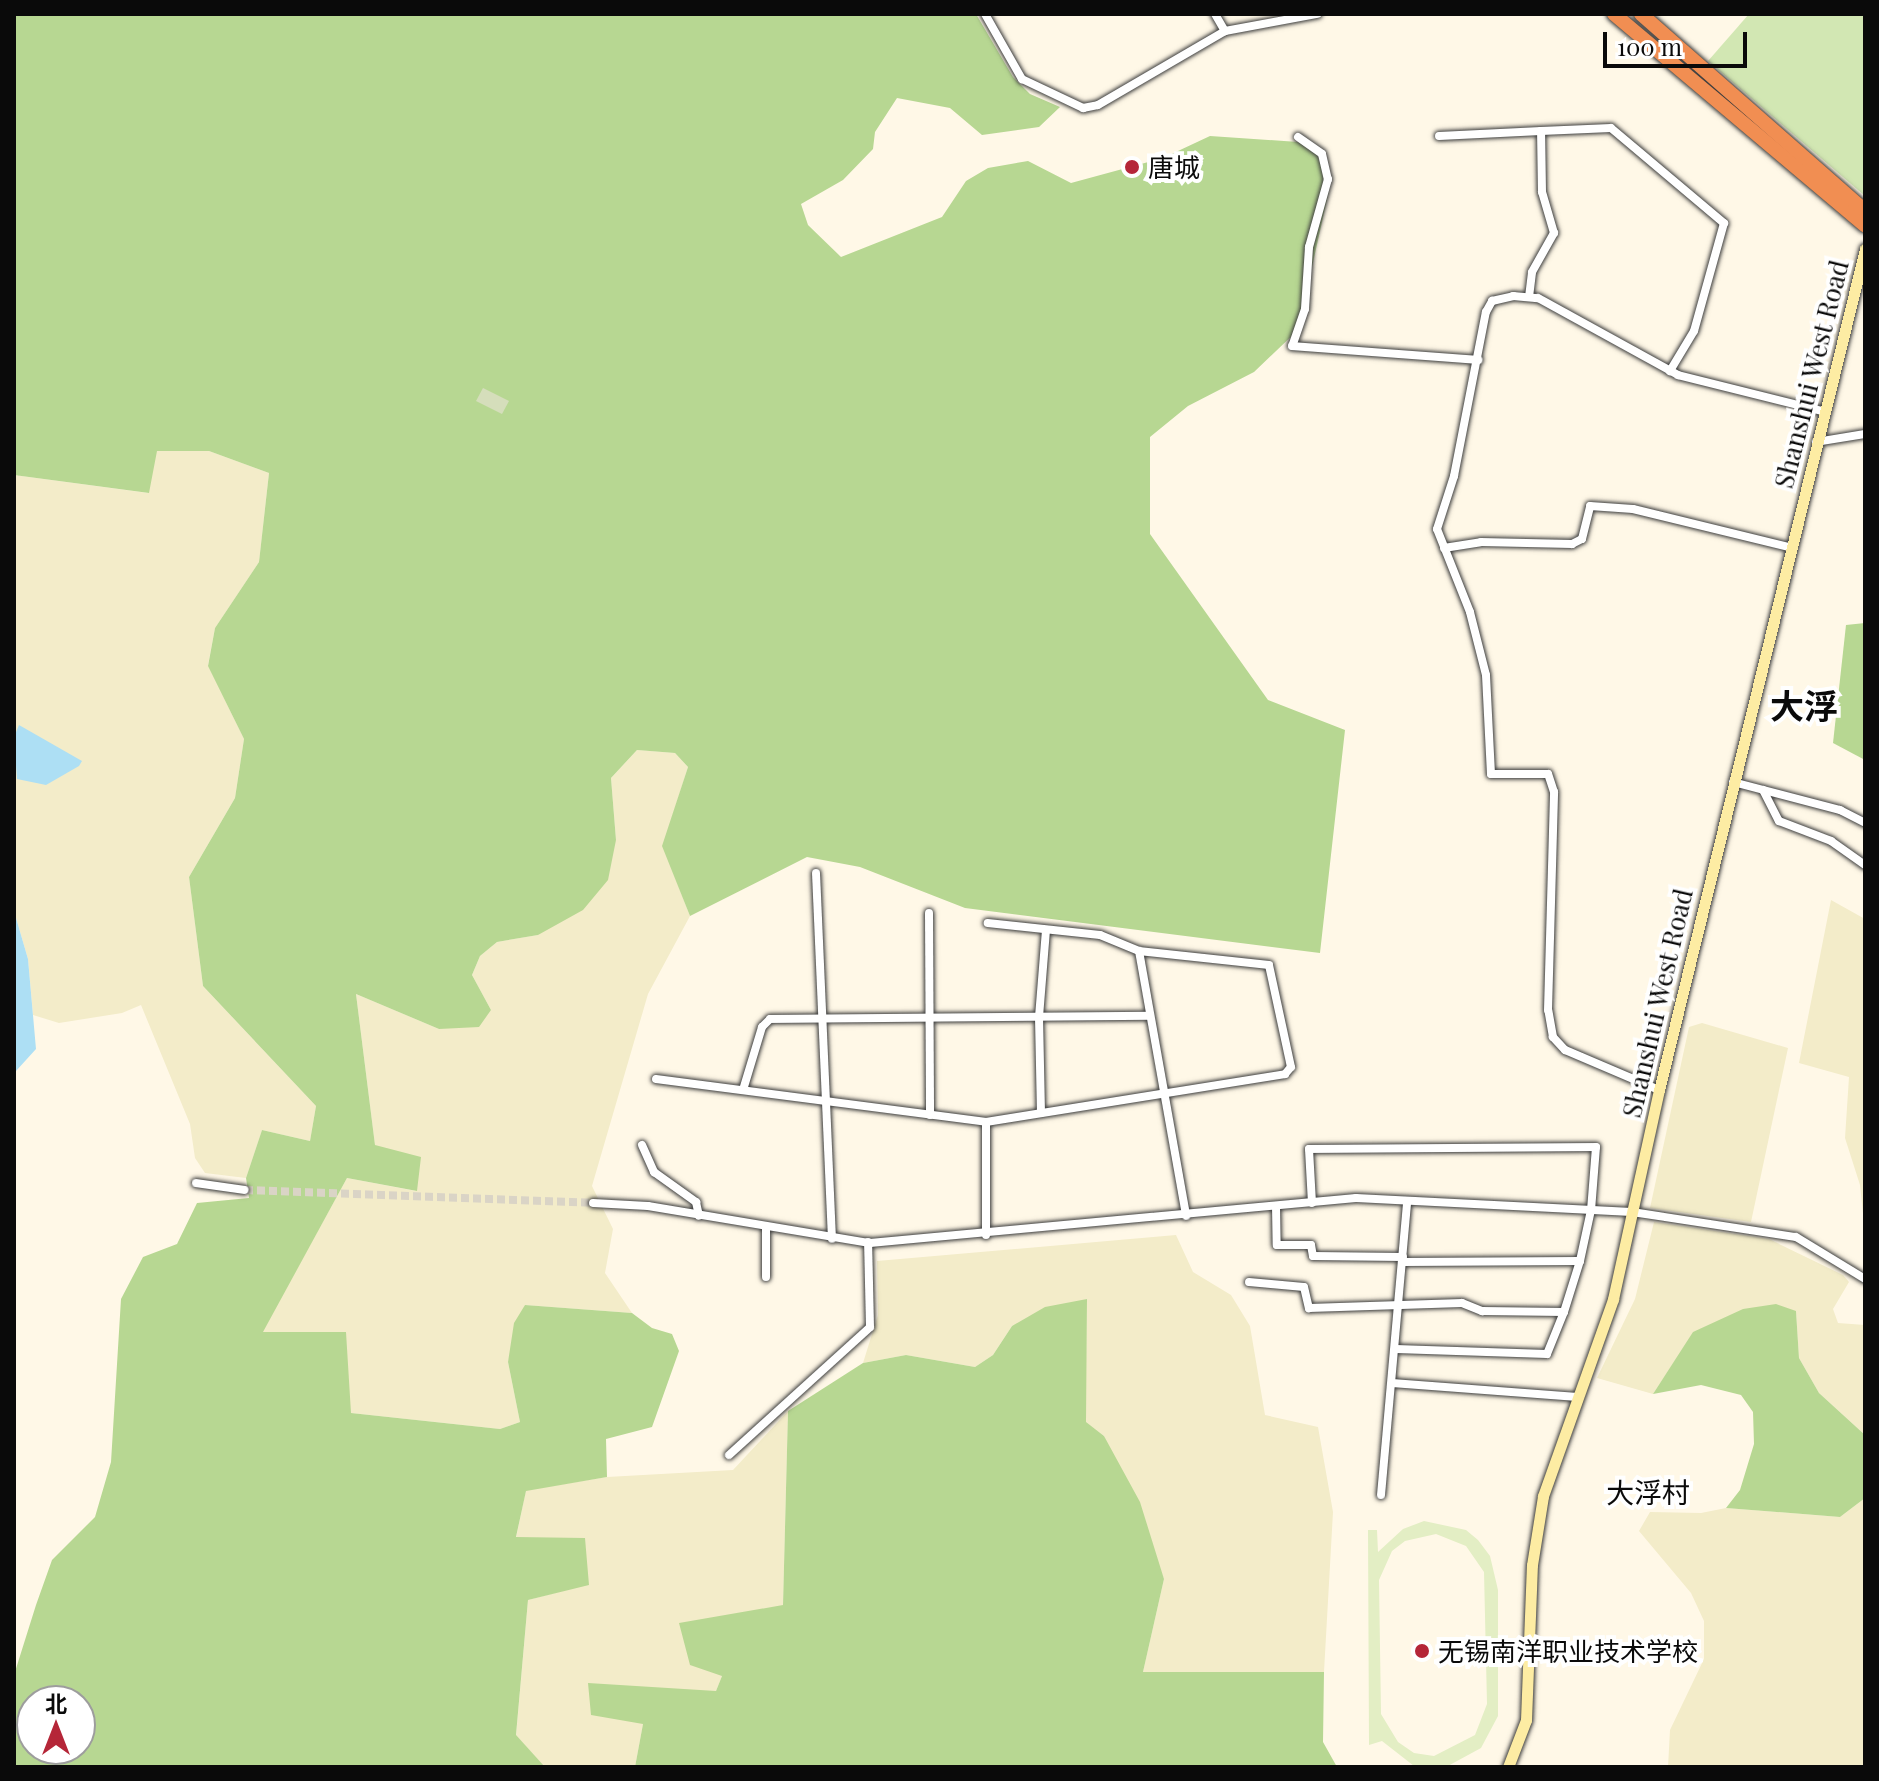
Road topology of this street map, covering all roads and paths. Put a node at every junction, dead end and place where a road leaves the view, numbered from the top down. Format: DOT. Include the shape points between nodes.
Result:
graph roads {
  1 [pos="985,14"];
  2 [pos="1215,14"];
  3 [pos="1317,14"];
  4 [pos="1614,14"];
  5 [pos="1641,14"];
  6 [pos="1225,31"];
  7 [pos="1541,131"];
  8 [pos="1439,136"];
  9 [pos="1298,137"];
  10 [pos="1865,211"];
  11 [pos="1865,225"];
  12 [pos="1865,249"];
  13 [pos="1529,297"];
  14 [pos="1478,360"];
  15 [pos="1670,371"];
  16 [pos="1822,411"];
  17 [pos="1865,434"];
  18 [pos="1815,442"];
  19 [pos="1444,548"];
  20 [pos="1793,548"];
  21 [pos="1733,782"];
  22 [pos="1763,790"];
  23 [pos="1865,823"];
  24 [pos="1865,865"];
  25 [pos="816,873"];
  26 [pos="929,913"];
  27 [pos="988,923"];
  28 [pos="1046,930"];
  29 [pos="1139,951"];
  30 [pos="1148,1016"];
  31 [pos="1039,1017"];
  32 [pos="822,1019"];
  33 [pos="928,1019"];
  34 [pos="656,1079"];
  35 [pos="743,1090"];
  36 [pos="1659,1090"];
  37 [pos="1163,1094"];
  38 [pos="827,1101"];
  39 [pos="1041,1113"];
  40 [pos="930,1115"];
  41 [pos="986,1122"];
  42 [pos="642,1145"];
  43 [pos="196,1183"];
  44 [pos="245,1190"];
  45 [pos="1407,1201"];
  46 [pos="593,1203"];
  47 [pos="1312,1203"];
  48 [pos="1276,1206"];
  49 [pos="1591,1210"];
  50 [pos="1632,1212"];
  51 [pos="699,1216"];
  52 [pos="1186,1216"];
  53 [pos="766,1229"];
  54 [pos="986,1235"];
  55 [pos="832,1239"];
  56 [pos="868,1242"];
  57 [pos="1402,1260"];
  58 [pos="1580,1261"];
  59 [pos="766,1277"];
  60 [pos="1865,1279"];
  61 [pos="1249,1282"];
  62 [pos="1399,1305"];
  63 [pos="1564,1312"];
  64 [pos="1396,1349"];
  65 [pos="1392,1383"];
  66 [pos="1577,1397"];
  67 [pos="729,1455"];
  68 [pos="1381,1495"];
  69 [pos="1508,1767"];
  1 -- 6 [label="street" via="1022,79 1083,108 1098,105"];
  2 -- 6 [label="street"];
  3 -- 6 [label="street"];
  4 -- 11 [label="highway"];
  5 -- 10 [label="highway"];
  7 -- 8 [label="street"];
  7 -- 13 [label="street" via="1542,192 1554,233 1532,272"];
  7 -- 15 [label="street" via="1611,128 1724,223 1694,331"];
  9 -- 14 [label="street" via="1322,154 1328,179 1309,247 1305,309 1292,346"];
  12 -- 16 [label="street, Shanshui West Road"];
  13 -- 14 [label="street" via="1492,301"];
  13 -- 15 [label="street" via="1565,311"];
  14 -- 19 [label="street" via="1454,476 1437,529"];
  15 -- 16 [label="street"];
  16 -- 18 [label="street, Shanshui West Road"];
  17 -- 18 [label="street"];
  18 -- 20 [label="street, Shanshui West Road"];
  19 -- 20 [label="street" via="1481,542 1572,544 1582,539 1590,506 1633,509"];
  19 -- 36 [label="street" via="1470,612 1486,675 1491,774 1548,774 1554,792 1548,1010 1553,1037 1565,1050"];
  20 -- 21 [label="street, Shanshui West Road"];
  21 -- 22 [label="street"];
  21 -- 36 [label="street, Shanshui West Road"];
  22 -- 23 [label="street" via="1840,810"];
  22 -- 24 [label="street" via="1779,821 1831,841"];
  25 -- 32 [label="street"];
  26 -- 33 [label="street"];
  27 -- 28 [label="street"];
  28 -- 29 [label="street" via="1100,935"];
  28 -- 31 [label="street"];
  29 -- 30 [label="street"];
  29 -- 37 [label="street" via="1269,965 1291,1067 1285,1074"];
  30 -- 31 [label="street"];
  30 -- 37 [label="street"];
  31 -- 33 [label="street"];
  31 -- 39 [label="street"];
  32 -- 33 [label="street"];
  32 -- 35 [label="street" via="770,1019 762,1027"];
  32 -- 38 [label="street"];
  33 -- 40 [label="street"];
  34 -- 35 [label="street"];
  35 -- 38 [label="street"];
  36 -- 50 [label="street, Shanshui West Road"];
  37 -- 39 [label="street"];
  37 -- 52 [label="street"];
  38 -- 40 [label="street"];
  38 -- 55 [label="street"];
  39 -- 41 [label="street"];
  40 -- 41 [label="street"];
  41 -- 54 [label="street"];
  42 -- 51 [label="street" via="654,1172 696,1202"];
  43 -- 44 [label="street"];
  45 -- 47 [label="street"];
  45 -- 49 [label="street"];
  45 -- 57 [label="street"];
  46 -- 51 [label="street"];
  47 -- 48 [label="street"];
  47 -- 49 [label="street" via="1309,1149 1596,1147"];
  48 -- 52 [label="street"];
  48 -- 57 [label="street" via="1277,1245 1311,1245 1313,1256"];
  49 -- 50 [label="street"];
  49 -- 58 [label="street"];
  50 -- 60 [label="street" via="1796,1237"];
  50 -- 66 [label="street, Shanshui West Road" via="1613,1299"];
  51 -- 53 [label="street"];
  52 -- 54 [label="street"];
  53 -- 55 [label="street"];
  53 -- 59 [label="street"];
  54 -- 56 [label="street"];
  55 -- 56 [label="street"];
  56 -- 67 [label="street" via="870,1327"];
  57 -- 58 [label="street"];
  57 -- 62 [label="street"];
  58 -- 63 [label="street"];
  61 -- 62 [label="street" via="1304,1287 1309,1308"];
  62 -- 63 [label="street" via="1462,1303 1482,1311"];
  62 -- 64 [label="street"];
  63 -- 64 [label="street" via="1547,1354"];
  64 -- 65 [label="street"];
  65 -- 66 [label="street"];
  65 -- 68 [label="street"];
  66 -- 69 [label="street, Shanshui West Road" via="1536,1525 1526,1720"];
}
